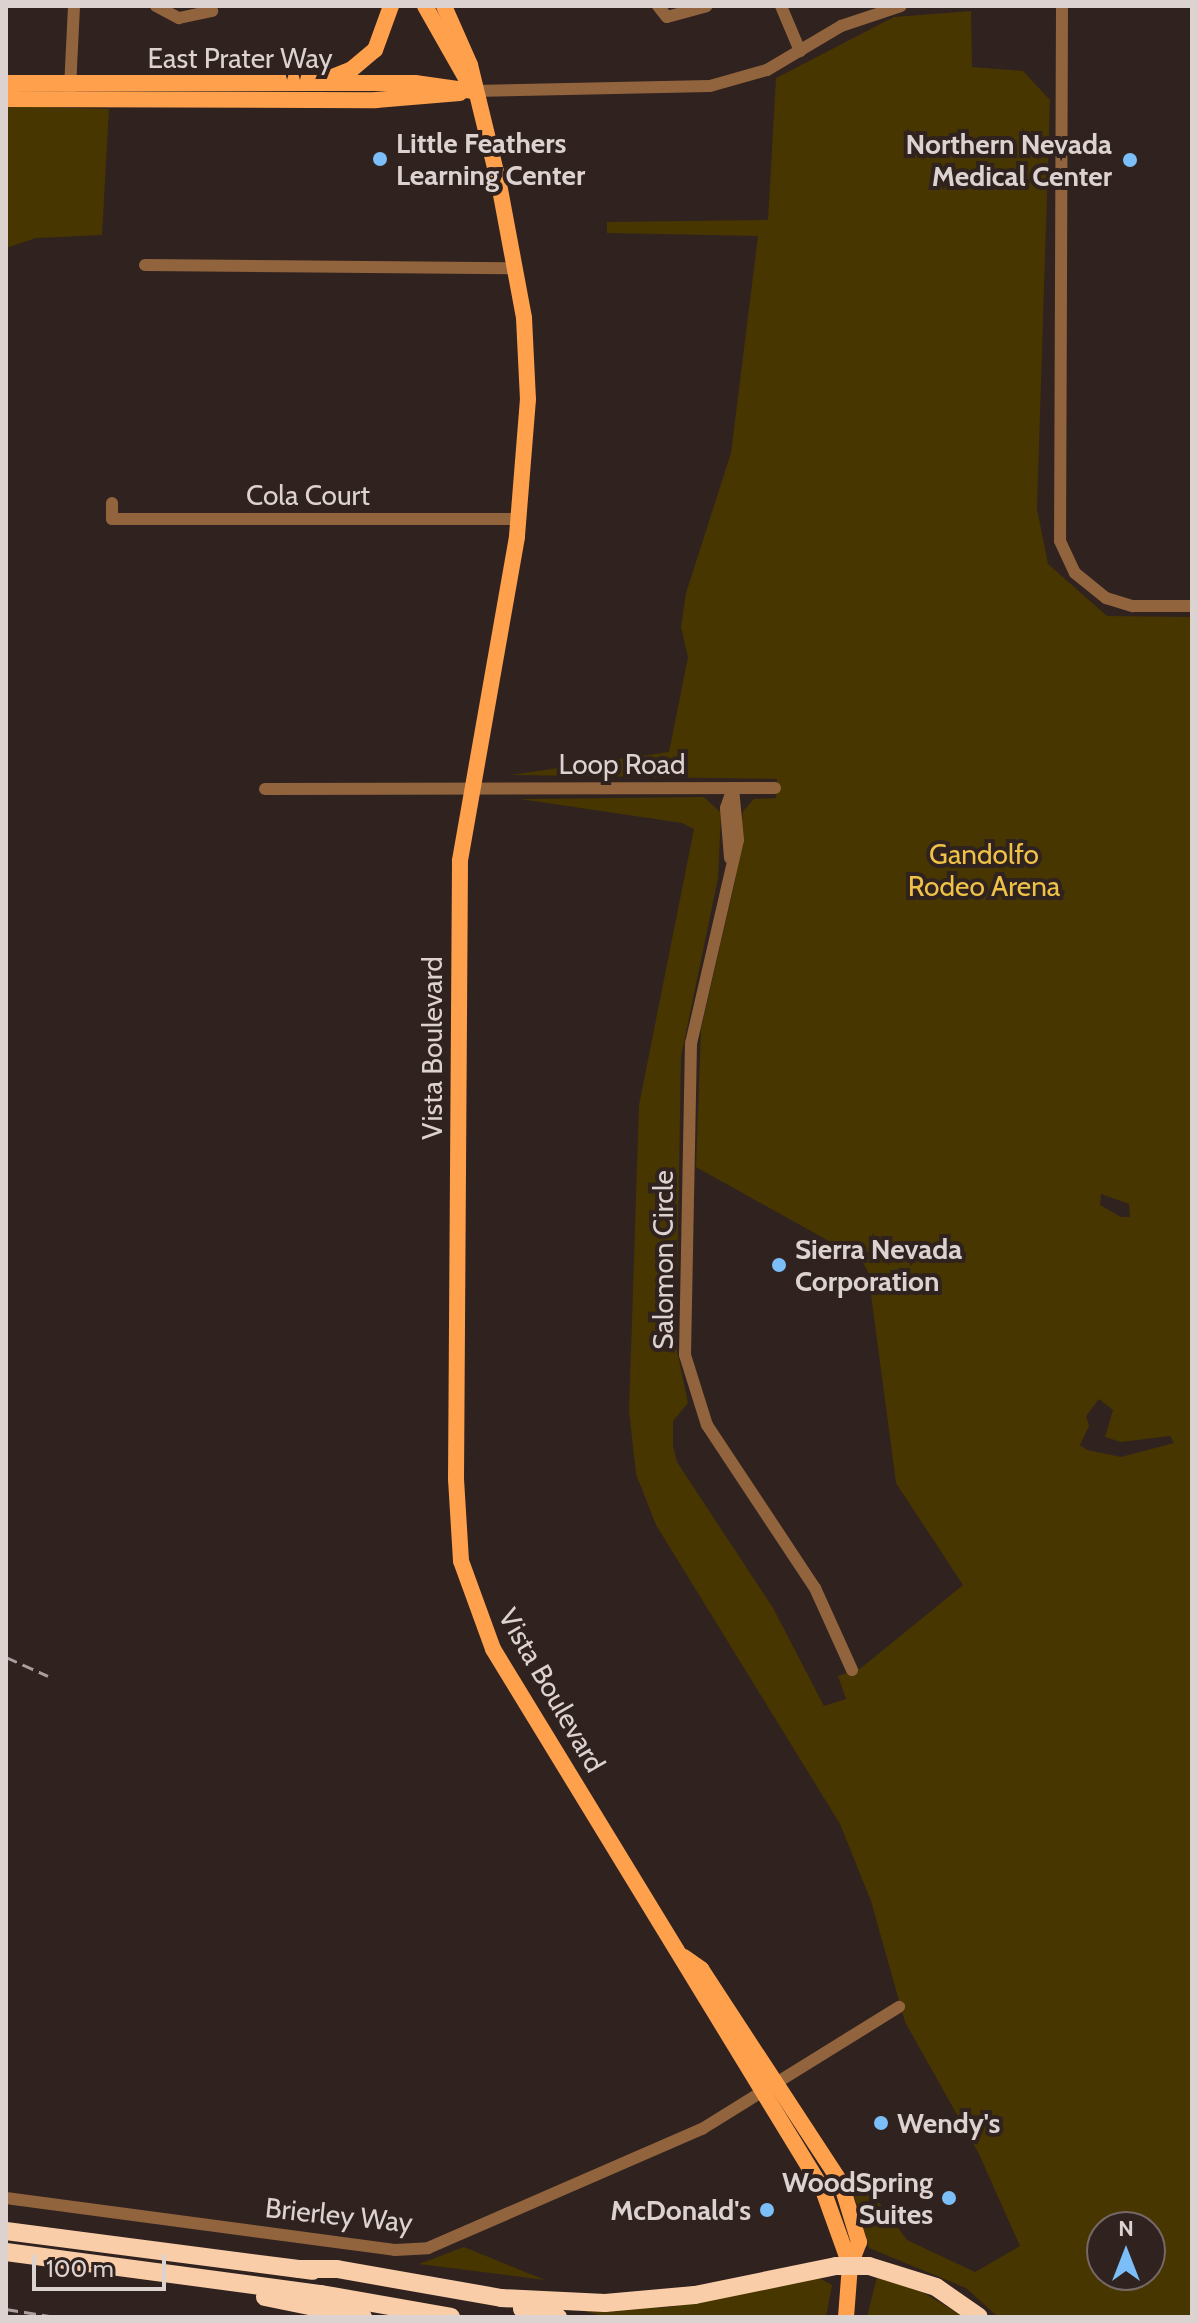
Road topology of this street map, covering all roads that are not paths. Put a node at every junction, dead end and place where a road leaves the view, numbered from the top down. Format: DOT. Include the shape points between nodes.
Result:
graph roads {
  1 [pos="74,6"];
  2 [pos="156,6"];
  3 [pos="391,6"];
  4 [pos="425,6"];
  5 [pos="444,6"];
  6 [pos="658,6"];
  7 [pos="707,6"];
  8 [pos="781,6"];
  9 [pos="901,6"];
  10 [pos="1062,6"];
  11 [pos="212,11"];
  12 [pos="800,51"];
  13 [pos="6,83"];
  14 [pos="309,84"];
  15 [pos="473,91"];
  16 [pos="70,92"];
  17 [pos="6,99"];
  18 [pos="145,265"];
  19 [pos="516,268"];
  20 [pos="112,503"];
  21 [pos="519,519"];
  22 [pos="1192,606"];
  23 [pos="469,787"];
  24 [pos="733,788"];
  25 [pos="775,788"];
  26 [pos="265,789"];
  27 [pos="852,1670"];
  28 [pos="899,2007"];
  29 [pos="769,2087"];
  30 [pos="6,2198"];
  31 [pos="6,2231"];
  32 [pos="6,2252"];
  33 [pos="58,2258"];
  34 [pos="850,2265"];
  35 [pos="299,2269"];
  36 [pos="363,2317"];
  37 [pos="451,2317"];
  38 [pos="558,2317"];
  39 [pos="846,2317"];
  40 [pos="979,2317"];
  1 -- 16 [label="street"];
  2 -- 11 [label="street" via="179,18"];
  3 -- 14 [label="main road" via="381,39 368,57 337,77"];
  4 -- 15 [label="main road, Vista Boulevard"];
  5 -- 15 [label="main road, Vista Boulevard" via="470,65"];
  6 -- 7 [label="street" via="667,17"];
  8 -- 12 [label="street"];
  9 -- 12 [label="street, East Prater Way" via="841,26"];
  10 -- 22 [label="street" via="1060,541 1075,573 1106,598 1133,606"];
  12 -- 15 [label="street, East Prater Way" via="767,70 710,86"];
  13 -- 16 [label="main road, East Prater Way"];
  14 -- 15 [label="main road, East Prater Way" via="415,83"];
  14 -- 16 [label="main road, East Prater Way"];
  15 -- 16 [label="main road, East Prater Way" via="376,100"];
  15 -- 19 [label="main road, Vista Boulevard"];
  16 -- 17 [label="main road, East Prater Way"];
  18 -- 19 [label="street"];
  19 -- 21 [label="main road, Vista Boulevard" via="528,399"];
  20 -- 21 [label="street, Cola Court" via="112,519"];
  21 -- 23 [label="main road, Vista Boulevard"];
  23 -- 24 [label="street, Loop Road"];
  23 -- 26 [label="street, Loop Road"];
  23 -- 29 [label="main road, Vista Boulevard" via="458,900 456,1479 461,1561 493,1649 684,1957 701,1969"];
  24 -- 25 [label="street, Loop Road"];
  24 -- 27 [label="street, Salomon Circle" via="738,840 691,1043 685,1355 707,1425 815,1588"];
  28 -- 29 [label="street, Brierley Way"];
  29 -- 30 [label="street, Brierley Way" via="702,2129 428,2248 395,2250"];
  29 -- 34 [label="main road, Vista Boulevard" via="828,2162 852,2209 859,2242"];
  31 -- 35 [label="highway"];
  32 -- 33 [label="highway"];
  33 -- 36 [label="highway" via="93,2270"];
  33 -- 37 [label="highway"];
  34 -- 35 [label="highway" via="695,2295 605,2303 501,2298 337,2269"];
  34 -- 39 [label="main road, Vista Boulevard"];
  34 -- 40 [label="highway" via="920,2280"];
  35 -- 38 [label="highway"];
}
